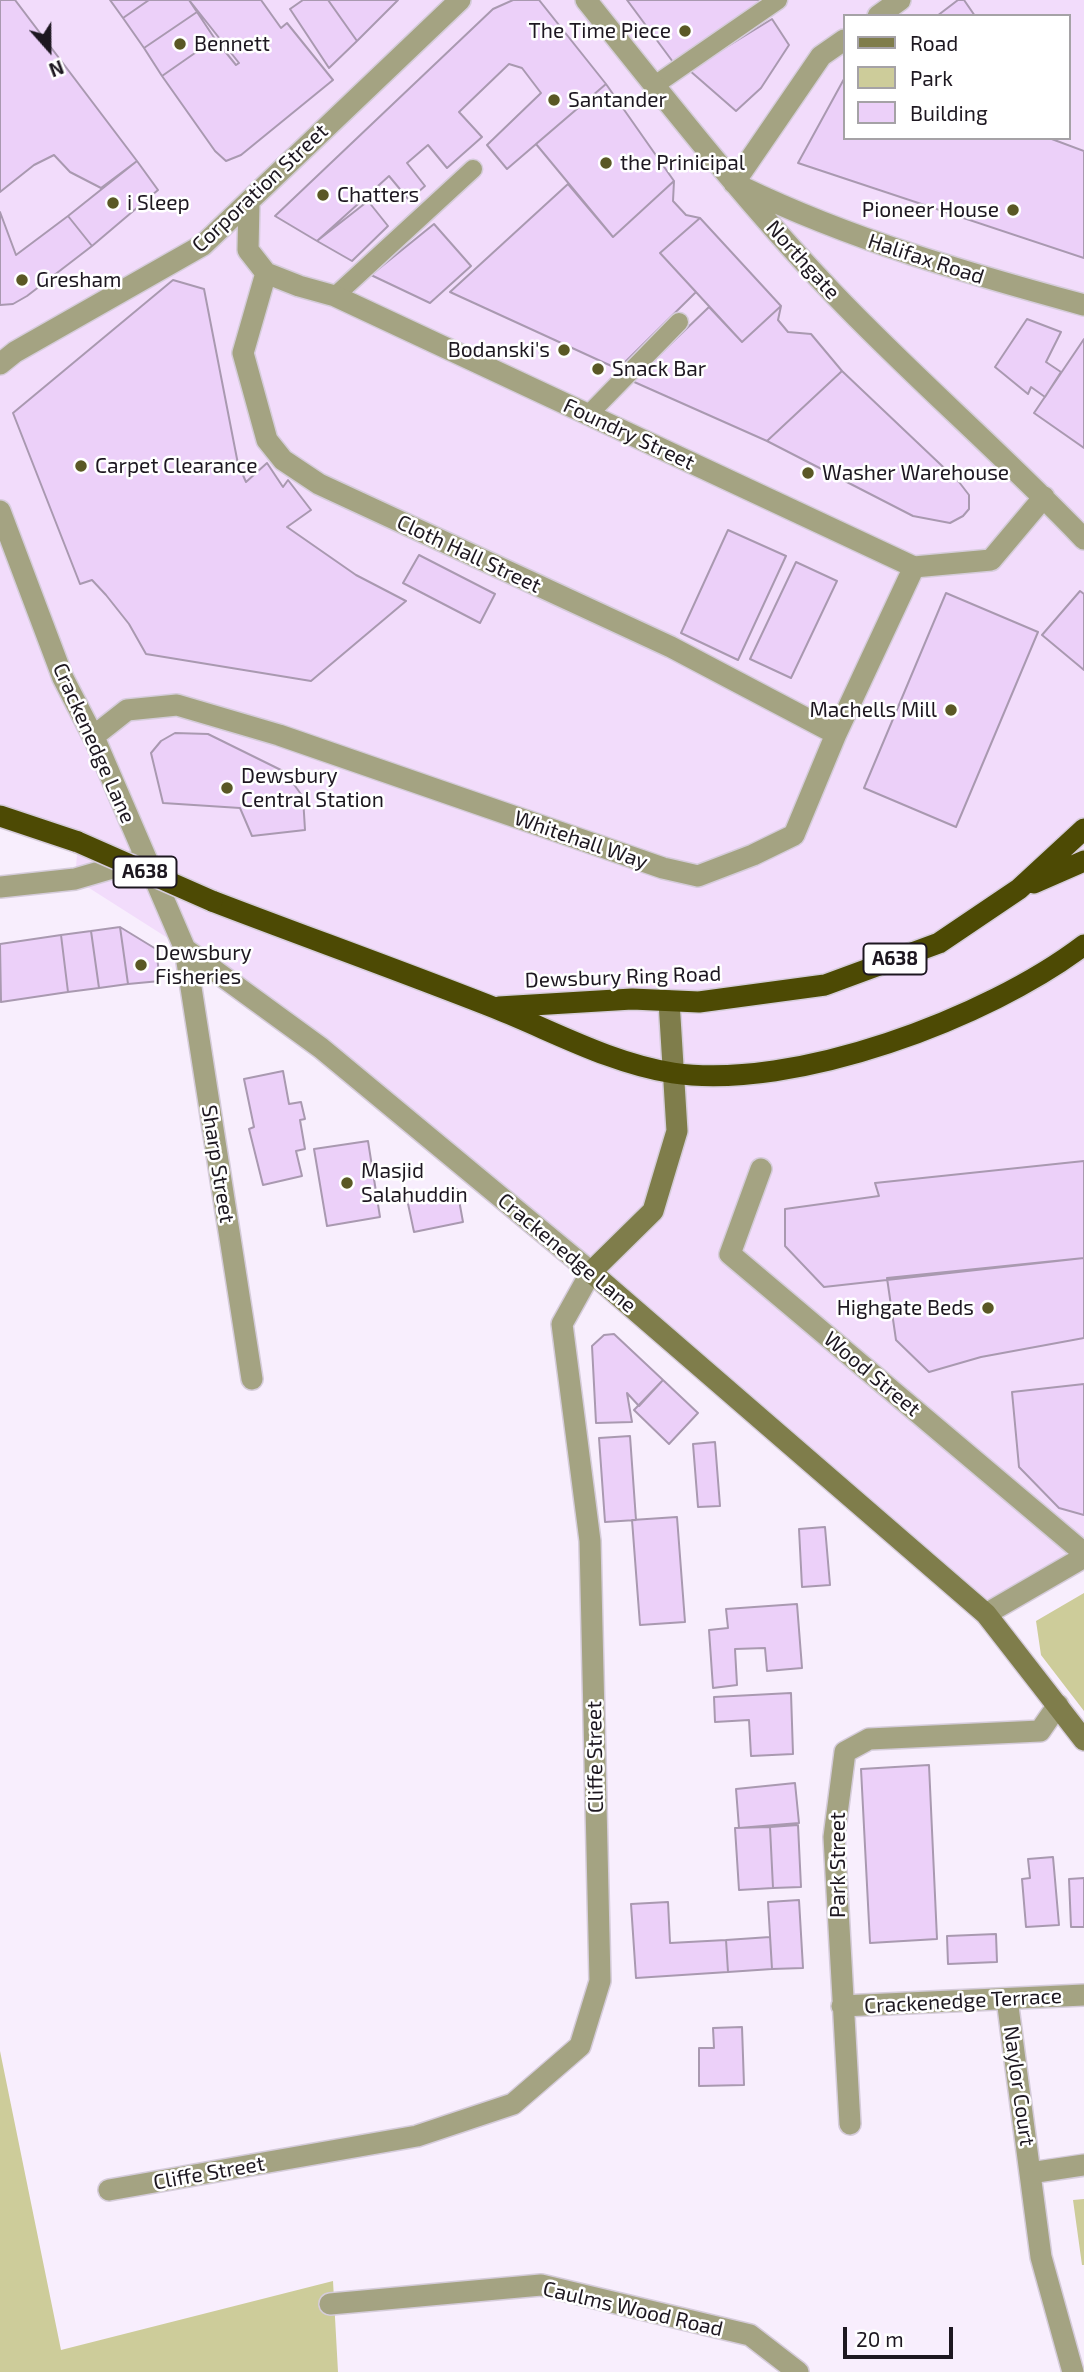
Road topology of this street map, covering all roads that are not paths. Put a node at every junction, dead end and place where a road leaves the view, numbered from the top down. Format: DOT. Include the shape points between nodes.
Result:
graph roads {
  1 [pos="460,0"];
  2 [pos="586,0"];
  3 [pos="778,0"];
  4 [pos="900,0"];
  5 [pos="881,14"];
  6 [pos="842,41"];
  7 [pos="655,85"];
  8 [pos="473,169"];
  9 [pos="734,183"];
  10 [pos="249,202"];
  11 [pos="266,273"];
  12 [pos="335,296"];
  13 [pos="1084,305"];
  14 [pos="679,322"];
  15 [pos="5,352"];
  16 [pos="589,414"];
  17 [pos="1044,497"];
  18 [pos="0,511"];
  19 [pos="1084,539"];
  20 [pos="914,568"];
  21 [pos="836,733"];
  22 [pos="94,736"];
  23 [pos="0,816"];
  24 [pos="1084,830"];
  25 [pos="145,859"];
  26 [pos="1084,861"];
  27 [pos="0,887"];
  28 [pos="1019,889"];
  29 [pos="1084,944"];
  30 [pos="185,949"];
  31 [pos="669,1001"];
  32 [pos="493,1007"];
  33 [pos="674,1073"];
  34 [pos="761,1169"];
  35 [pos="591,1272"];
  36 [pos="252,1379"];
  37 [pos="1084,1555"];
  38 [pos="986,1614"];
  39 [pos="1058,1705"];
  40 [pos="1084,1740"];
  41 [pos="1084,1995"];
  42 [pos="1007,1999"];
  43 [pos="842,2006"];
  44 [pos="850,2124"];
  45 [pos="1084,2165"];
  46 [pos="1030,2173"];
  47 [pos="108,2190"];
  48 [pos="330,2304"];
  49 [pos="798,2372"];
  50 [pos="1073,2372"];
  1 -- 10 [label="street, Corporation Street"];
  2 -- 7 [label="street, Northgate"];
  3 -- 7 [label="lane"];
  4 -- 5 [label="street"];
  6 -- 9 [label="street" via="821,56"];
  7 -- 9 [label="street, Northgate"];
  8 -- 12 [label="lane"];
  9 -- 13 [label="street, Halifax Road" via="808,219 939,265"];
  9 -- 17 [label="street, Northgate" via="831,292"];
  10 -- 11 [label="street" via="248,250"];
  10 -- 15 [label="street, Corporation Street" via="184,258"];
  11 -- 12 [label="street, Foundry Street"];
  11 -- 21 [label="street, Cloth Hall Street" via="243,353 267,440 283,460 319,484 671,647"];
  12 -- 16 [label="street, Foundry Street"];
  14 -- 16 [label="lane"];
  16 -- 20 [label="street, Foundry Street"];
  17 -- 19 [label="street, Northgate"];
  17 -- 20 [label="street" via="991,560"];
  18 -- 22 [label="street, Crackenedge Lane" via="63,678"];
  20 -- 21 [label="street, Whitehall Way"];
  21 -- 22 [label="street, Whitehall Way" via="794,835 698,876 177,705 127,710"];
  22 -- 25 [label="street, Crackenedge Lane"];
  23 -- 32 [label="highway, Dewsbury Ring Road / A638, bridge" via="78,842 212,901"];
  24 -- 28 [label="highway, Dewsbury Ring Road / A638"];
  25 -- 27 [label="street" via="75,879"];
  25 -- 30 [label="street, Crackenedge Lane"];
  26 -- 28 [label="highway"];
  28 -- 31 [label="highway, Dewsbury Ring Road / A638" via="939,943 825,985 699,1002"];
  29 -- 33 [label="highway, Dewsbury Ring Road / A638" via="1055,967 964,1013 853,1054 750,1075"];
  30 -- 35 [label="street, Crackenedge Lane" via="321,1048"];
  30 -- 36 [label="street, Sharp Street"];
  31 -- 32 [label="highway, Dewsbury Ring Road / A638"];
  31 -- 33 [label="street, Cliffe Street"];
  32 -- 33 [label="highway, Dewsbury Ring Road / A638" via="614,1058"];
  33 -- 35 [label="street, Cliffe Street" via="677,1131 653,1211"];
  34 -- 37 [label="street, Wood Street" via="730,1254"];
  35 -- 38 [label="street, Crackenedge Lane"];
  35 -- 47 [label="street, Cliffe Street" via="562,1324 590,1541 600,1981 580,2046 513,2104 417,2136"];
  37 -- 38 [label="street"];
  38 -- 39 [label="street, Crackenedge Lane"];
  39 -- 40 [label="street, Crackenedge Lane"];
  39 -- 43 [label="street, Park Street" via="1041,1731 869,1739 845,1752 834,1837"];
  41 -- 42 [label="street, Crackenedge Terrace"];
  42 -- 43 [label="street, Crackenedge Terrace"];
  42 -- 46 [label="street, Naylor Court"];
  43 -- 44 [label="street, Park Street"];
  45 -- 46 [label="street, Naylor Court"];
  46 -- 50 [label="street, Naylor Court" via="1041,2257"];
  48 -- 49 [label="street, Caulms Wood Road" via="541,2285 750,2335"];
}
